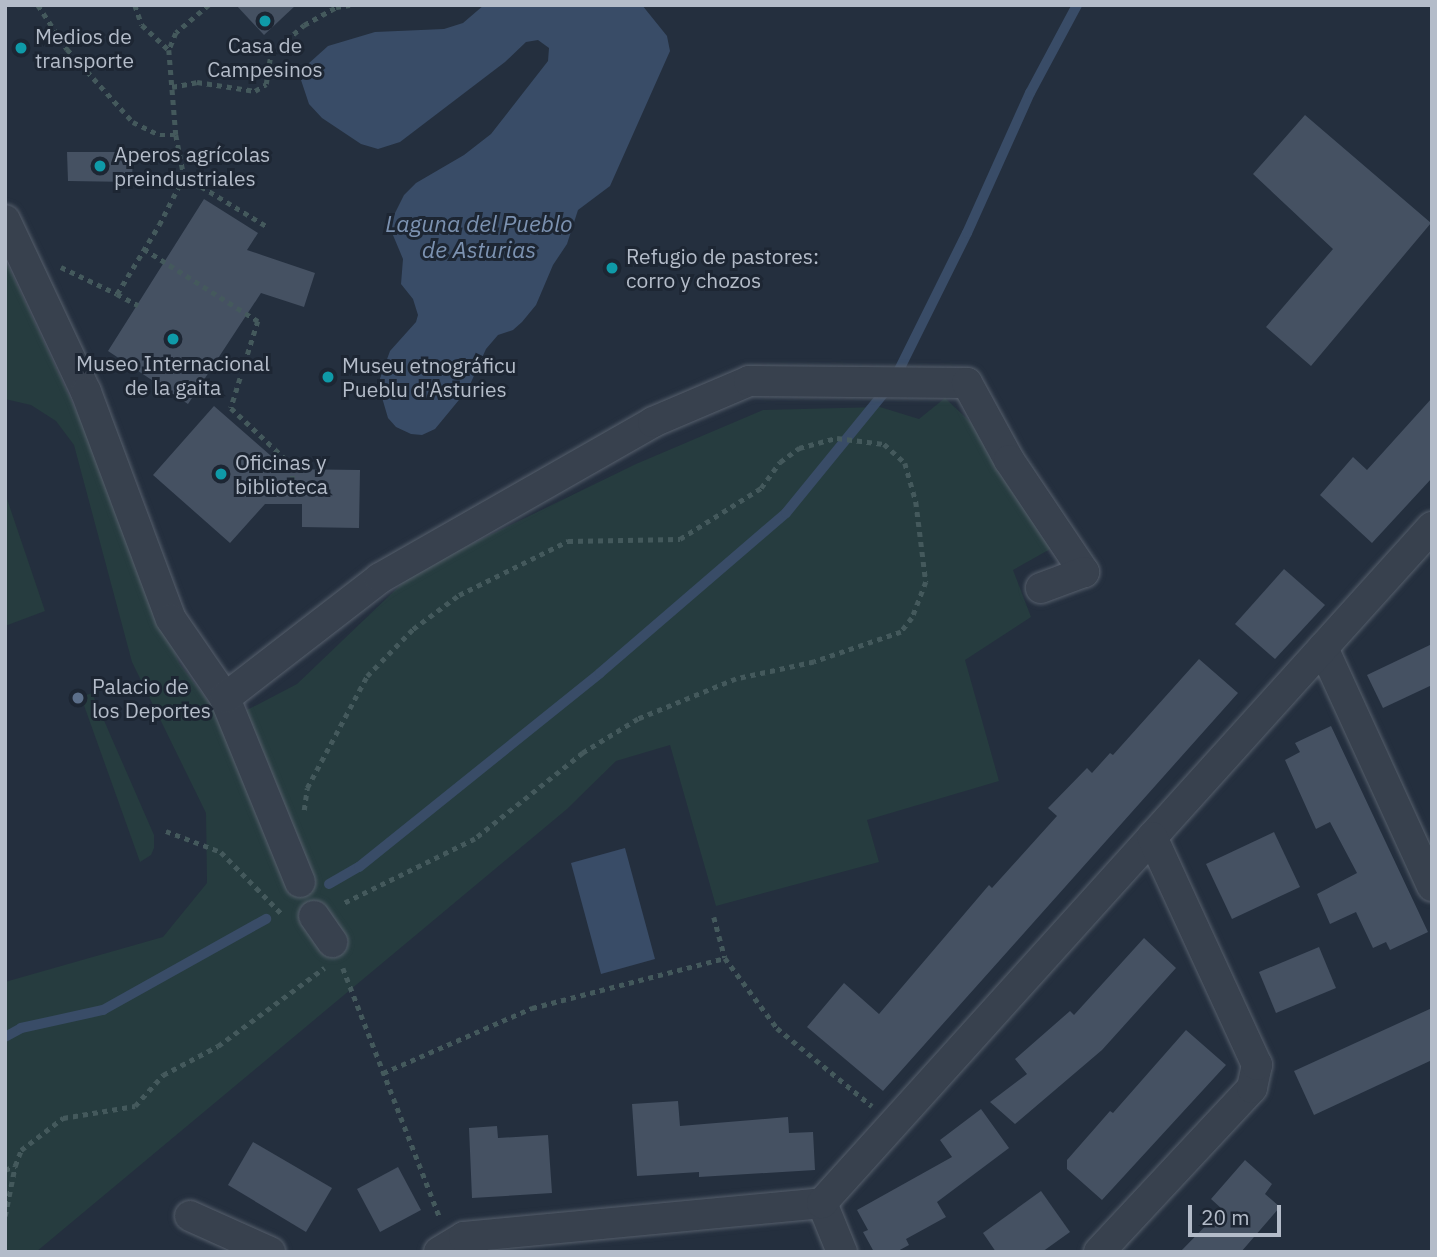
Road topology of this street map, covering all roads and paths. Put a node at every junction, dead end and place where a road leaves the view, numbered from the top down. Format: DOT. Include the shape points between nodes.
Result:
graph roads {
  1 [pos="38,5"];
  2 [pos="135,5"];
  3 [pos="209,5"];
  4 [pos="350,5"];
  5 [pos="169,50"];
  6 [pos="173,87"];
  7 [pos="176,135"];
  8 [pos="184,176"];
  9 [pos="268,227"];
  10 [pos="11,232"];
  11 [pos="144,249"];
  12 [pos="117,295"];
  13 [pos="138,305"];
  14 [pos="292,491"];
  15 [pos="1432,527"];
  16 [pos="1041,588"];
  17 [pos="1322,648"];
  18 [pos="225,698"];
  19 [pos="303,813"];
  20 [pos="166,831"];
  21 [pos="1152,838"];
  22 [pos="300,882"];
  23 [pos="1432,886"];
  24 [pos="714,917"];
  25 [pos="319,933"];
  26 [pos="725,958"];
  27 [pos="383,1073"];
  28 [pos="894,1124"];
  29 [pos="15,1166"];
  30 [pos="5,1170"];
  31 [pos="822,1203"];
  32 [pos="5,1216"];
  33 [pos="190,1216"];
  34 [pos="445,1248"];
  35 [pos="270,1252"];
  36 [pos="842,1252"];
  37 [pos="1099,1252"];
  1 -- 7 [label="path" via="67,49 133,122 160,135"];
  2 -- 5 [label="path" via="142,26"];
  3 -- 5 [label="path" via="176,33"];
  4 -- 6 [label="path" via="336,7 304,25 271,54 267,84 255,91 197,82"];
  5 -- 6 [label="path"];
  6 -- 7 [label="path"];
  7 -- 8 [label="path"];
  8 -- 9 [label="path"];
  8 -- 11 [label="path"];
  10 -- 12 [label="path"];
  10 -- 18 [label="lane" via="86,392 171,620"];
  11 -- 12 [label="path"];
  11 -- 14 [label="path" via="258,321 232,408 293,466"];
  12 -- 13 [label="path"];
  15 -- 17 [label="lane"];
  16 -- 18 [label="lane" via="1084,572 1009,460 967,383 749,381 653,422 380,578"];
  17 -- 21 [label="lane"];
  17 -- 23 [label="lane"];
  18 -- 22 [label="lane"];
  19 -- 25 [label="path" via="307,788 368,676 413,629 458,595 568,541 680,539 761,488 780,462 799,448 837,438 884,444 905,463 916,502 926,582 912,618 901,632 814,662 736,679 638,719 583,753 475,839"];
  20 -- 25 [label="path" via="221,852"];
  21 -- 28 [label="lane"];
  21 -- 37 [label="lane" via="1257,1065 1252,1088"];
  24 -- 26 [label="path"];
  25 -- 27 [label="path"];
  25 -- 29 [label="path" via="328,965 218,1045 163,1075 135,1106 63,1118 21,1150"];
  26 -- 27 [label="path" via="532,1008"];
  26 -- 28 [label="path" via="777,1028"];
  27 -- 34 [label="path"];
  28 -- 31 [label="lane"];
  29 -- 30 [label="path"];
  29 -- 32 [label="path"];
  31 -- 34 [label="lane" via="464,1237"];
  31 -- 36 [label="lane"];
  33 -- 35 [label="lane"];
}
